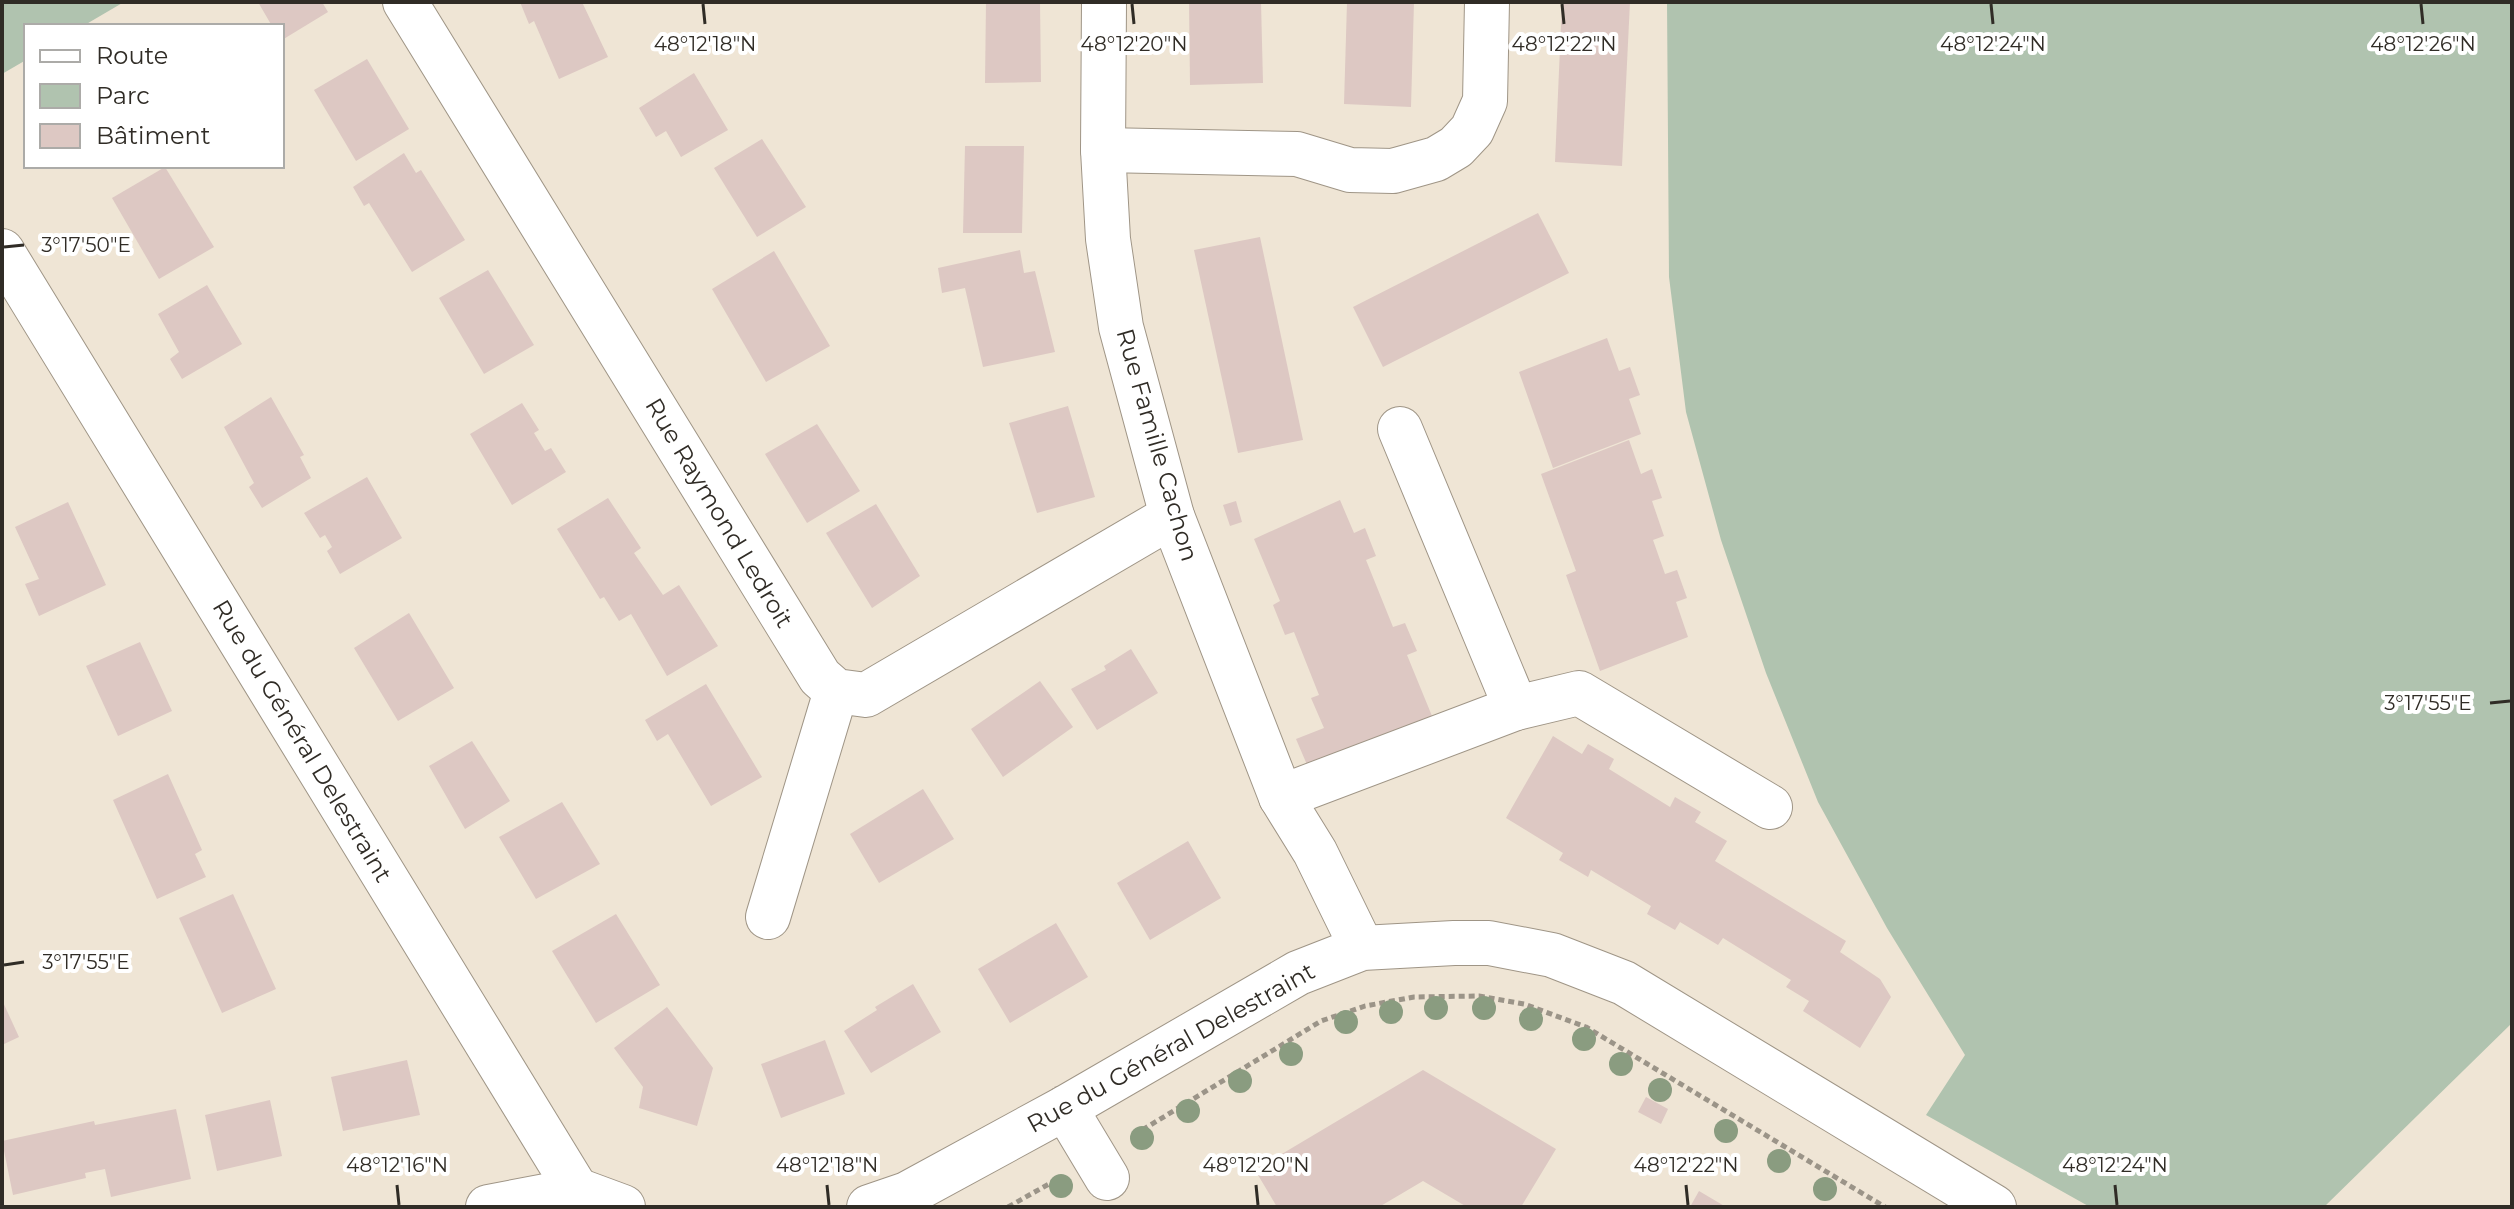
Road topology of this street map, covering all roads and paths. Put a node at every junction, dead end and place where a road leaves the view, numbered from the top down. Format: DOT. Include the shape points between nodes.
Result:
graph roads {
  1 [pos="405,2"];
  2 [pos="1104,2"];
  3 [pos="1487,2"];
  4 [pos="1103,150"];
  5 [pos="2,251"];
  6 [pos="1400,429"];
  7 [pos="1172,516"];
  8 [pos="836,691"];
  9 [pos="1516,708"];
  10 [pos="1281,797"];
  11 [pos="1770,807"];
  12 [pos="768,917"];
  13 [pos="1362,948"];
  14 [pos="1065,1108"];
  15 [pos="1115,1160"];
  16 [pos="1060,1178"];
  17 [pos="1934,1192"];
  18 [pos="582,1198"];
  19 [pos="488,1207"];
  20 [pos="623,1207"];
  21 [pos="869,1207"];
  22 [pos="1008,1207"];
  23 [pos="1885,1207"];
  24 [pos="1994,1207"];
  1 -- 8 [label="street, Rue Raymond Ledroit" via="820,677"];
  2 -- 4 [label="street, Rue Famille Cachon"];
  3 -- 4 [label="street" via="1485,101 1472,130 1436,159 1393,171 1350,170 1297,154"];
  4 -- 7 [label="street, Rue Famille Cachon" via="1108,239 1121,327"];
  5 -- 18 [label="street, Rue du Général Delestraint"];
  6 -- 9 [label="street"];
  7 -- 8 [label="street" via="866,695"];
  7 -- 10 [label="street, Rue Famille Cachon"];
  8 -- 12 [label="street"];
  9 -- 10 [label="street"];
  9 -- 11 [label="street" via="1579,693"];
  10 -- 13 [label="street, Rue Famille Cachon"];
  13 -- 14 [label="street, Rue du Général Delestraint" via="1298,973"];
  13 -- 17 [label="street, Rue du Général Delestraint" via="1489,943 1552,955 1624,983"];
  14 -- 15 [label="street"];
  14 -- 21 [label="street, Rue du Général Delestraint" via="907,1194"];
  15 -- 23 [label="path" via="1321,1021 1414,997 1479,996 1524,1004 1586,1027"];
  16 -- 22 [label="path"];
  17 -- 24 [label="street, Rue du Général Delestraint"];
  18 -- 19 [label="street"];
  18 -- 20 [label="street"];
}
